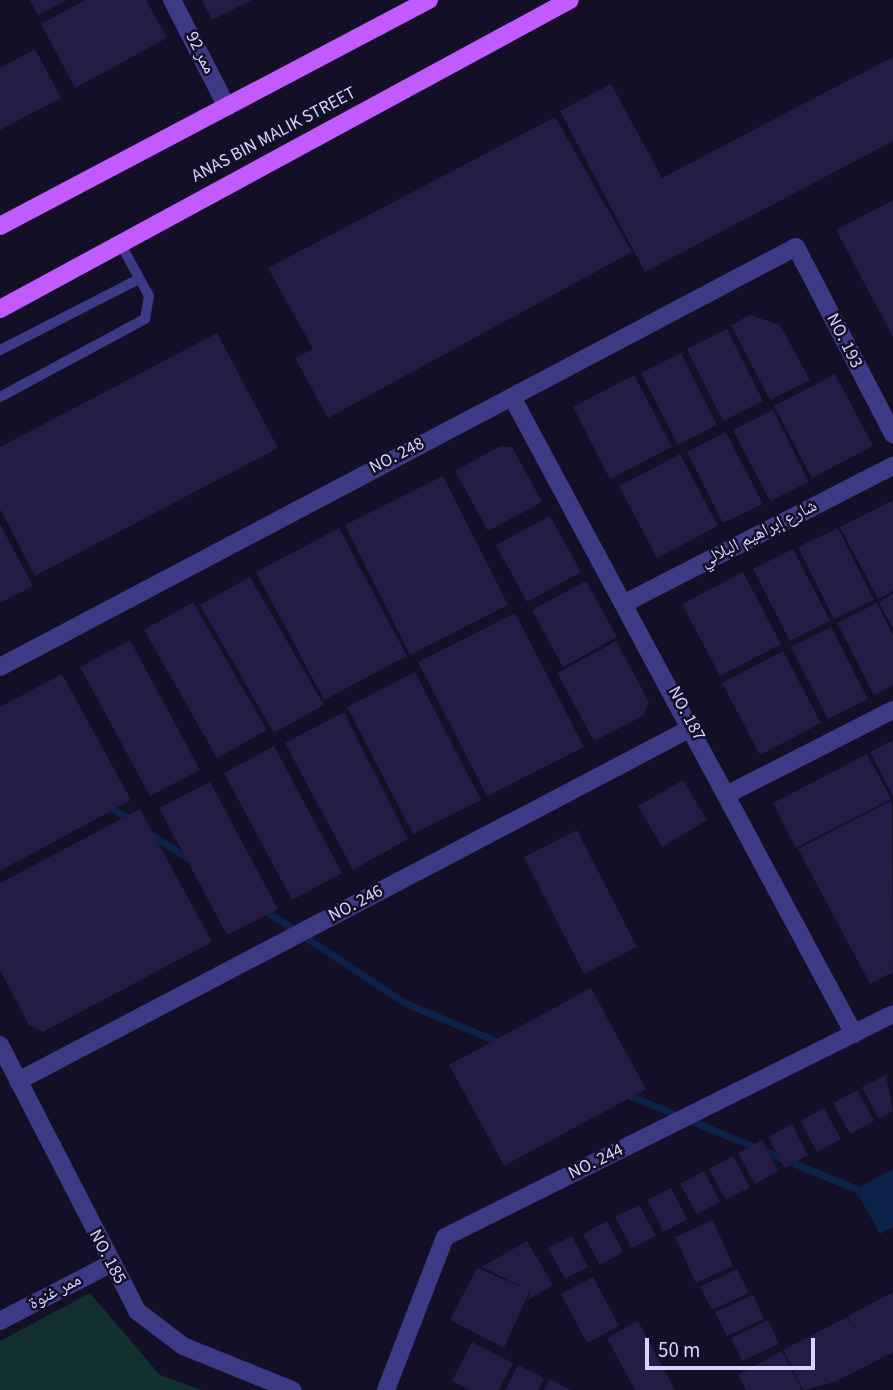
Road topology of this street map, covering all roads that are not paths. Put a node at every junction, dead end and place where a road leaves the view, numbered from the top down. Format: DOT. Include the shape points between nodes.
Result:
graph roads {
  1 [pos="172,0"];
  2 [pos="429,0"];
  3 [pos="570,0"];
  4 [pos="227,107"];
  5 [pos="0,226"];
  6 [pos="120,243"];
  7 [pos="796,247"];
  8 [pos="139,279"];
  9 [pos="0,309"];
  10 [pos="0,350"];
  11 [pos="0,397"];
  12 [pos="512,397"];
  13 [pos="893,434"];
  14 [pos="893,466"];
  15 [pos="625,603"];
  16 [pos="0,667"];
  17 [pos="893,710"];
  18 [pos="693,727"];
  19 [pos="728,794"];
  20 [pos="893,1014"];
  21 [pos="854,1034"];
  22 [pos="0,1045"];
  23 [pos="18,1081"];
  24 [pos="110,1264"];
  25 [pos="0,1321"];
  26 [pos="292,1390"];
  27 [pos="386,1390"];
  1 -- 4 [label="street, ممر 92"];
  2 -- 4 [label="main road"];
  3 -- 6 [label="main road, ANAS BIN MALIK STREET"];
  4 -- 5 [label="main road"];
  6 -- 8 [label="lane"];
  6 -- 9 [label="main road, ANAS BIN MALIK STREET"];
  7 -- 12 [label="street, NO. 248"];
  7 -- 13 [label="street, NO. 193"];
  8 -- 10 [label="lane"];
  8 -- 11 [label="lane" via="149,296 145,319"];
  12 -- 15 [label="street, NO. 187"];
  12 -- 16 [label="street, NO. 248"];
  14 -- 15 [label="street, شارع إبراهيم البلالي"];
  15 -- 18 [label="street, NO. 187"];
  17 -- 19 [label="street"];
  18 -- 19 [label="street, NO. 187"];
  18 -- 23 [label="street, NO. 246"];
  19 -- 21 [label="street, NO. 187"];
  20 -- 21 [label="street, NO. 244"];
  21 -- 27 [label="street, NO. 244" via="445,1237"];
  22 -- 23 [label="street, NO. 185"];
  23 -- 24 [label="street, NO. 185"];
  24 -- 25 [label="street, ممر غنوة"];
  24 -- 26 [label="street, NO. 185" via="137,1311 183,1346"];
}
